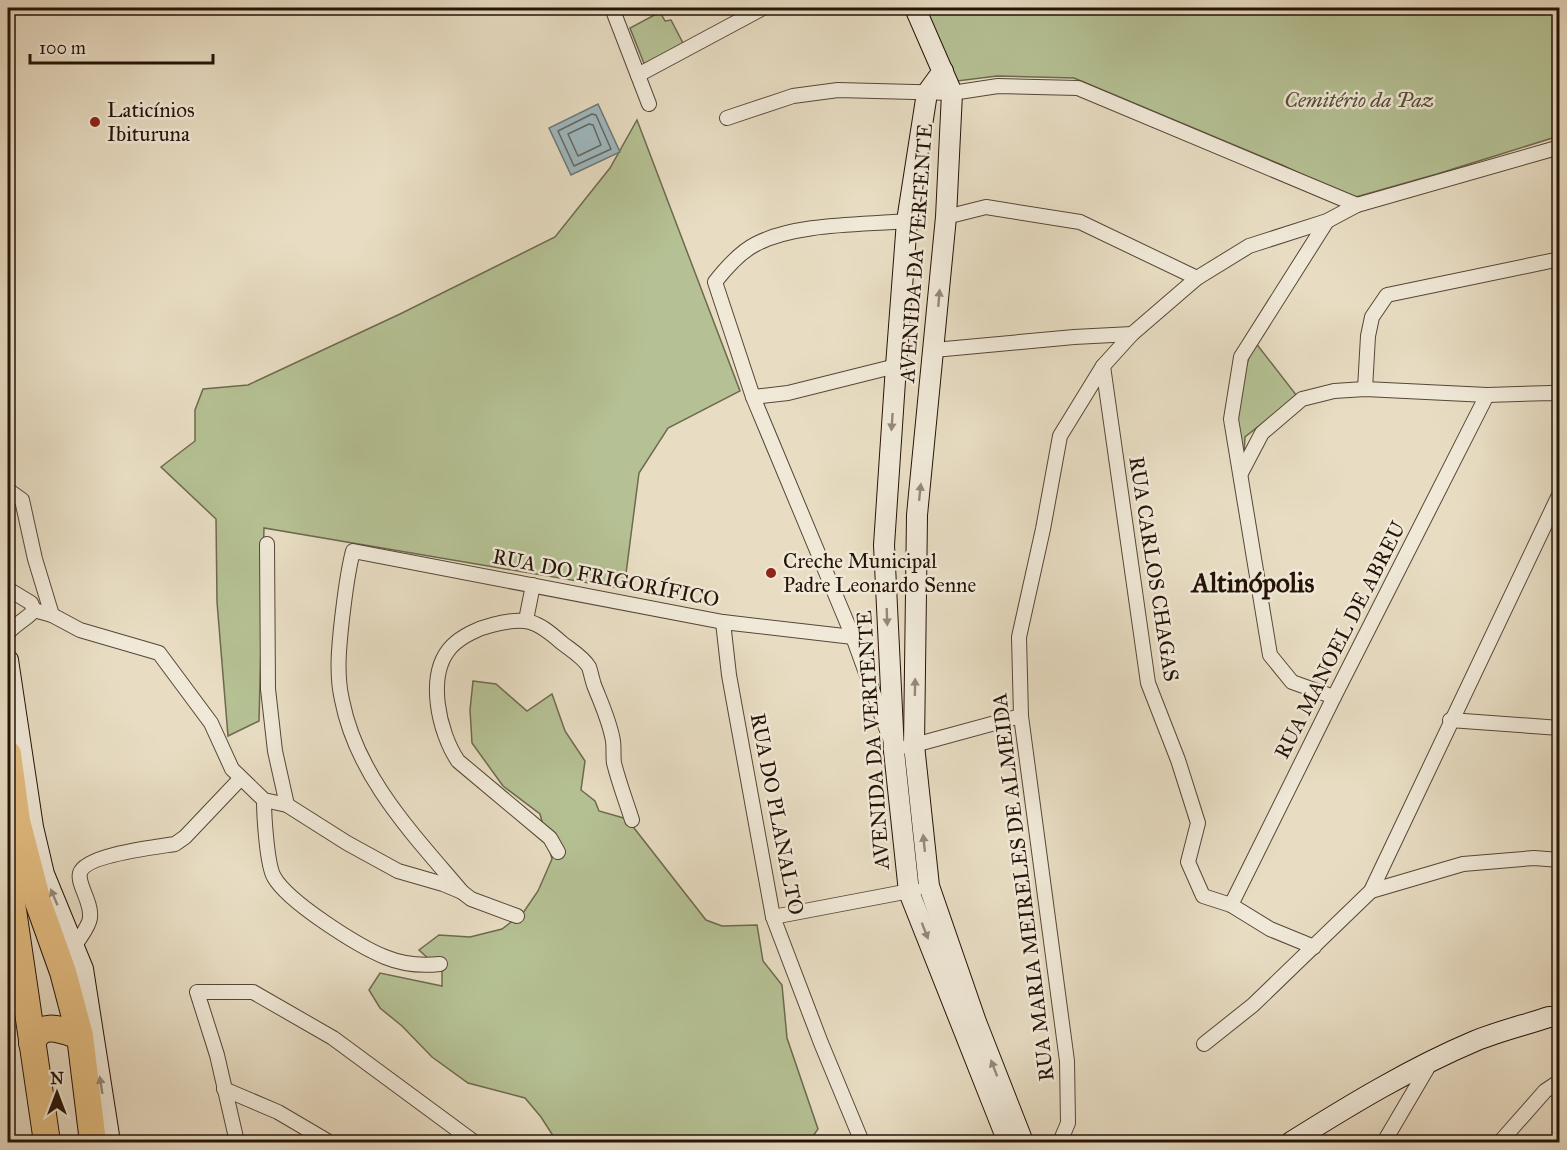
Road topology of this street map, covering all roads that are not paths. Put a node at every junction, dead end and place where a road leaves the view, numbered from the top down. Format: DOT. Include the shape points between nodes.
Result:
graph roads {
  1 [pos="612,8"];
  2 [pos="763,8"];
  3 [pos="915,8"];
  4 [pos="943,71"];
  5 [pos="638,75"];
  6 [pos="927,93"];
  7 [pos="952,93"];
  8 [pos="649,104"];
  9 [pos="727,118"];
  10 [pos="1560,147"];
  11 [pos="1357,205"];
  12 [pos="946,217"];
  13 [pos="907,221"];
  14 [pos="1327,221"];
  15 [pos="1560,259"];
  16 [pos="1197,278"];
  17 [pos="1132,334"];
  18 [pos="934,350"];
  19 [pos="896,366"];
  20 [pos="1103,366"];
  21 [pos="1365,389"];
  22 [pos="1487,395"];
  23 [pos="1560,395"];
  24 [pos="753,397"];
  25 [pos="1241,473"];
  26 [pos="8,490"];
  27 [pos="1560,493"];
  28 [pos="1553,520"];
  29 [pos="267,544"];
  30 [pos="533,585"];
  31 [pos="8,589"];
  32 [pos="34,610"];
  33 [pos="52,615"];
  34 [pos="526,620"];
  35 [pos="723,622"];
  36 [pos="8,633"];
  37 [pos="853,637"];
  38 [pos="8,660"];
  39 [pos="1334,697"];
  40 [pos="1021,716"];
  41 [pos="1450,720"];
  42 [pos="1560,728"];
  43 [pos="914,745"];
  44 [pos="894,751"];
  45 [pos="8,754"];
  46 [pos="241,778"];
  47 [pos="264,800"];
  48 [pos="287,805"];
  49 [pos="632,820"];
  50 [pos="558,852"];
  51 [pos="1560,860"];
  52 [pos="8,876"];
  53 [pos="929,886"];
  54 [pos="1371,891"];
  55 [pos="462,892"];
  56 [pos="909,892"];
  57 [pos="1231,905"];
  58 [pos="517,916"];
  59 [pos="773,917"];
  60 [pos="75,946"];
  61 [pos="1314,947"];
  62 [pos="440,964"];
  63 [pos="63,972"];
  64 [pos="1560,1017"];
  65 [pos="32,1043"];
  66 [pos="1203,1044"];
  67 [pos="86,1046"];
  68 [pos="1432,1060"];
  69 [pos="1560,1081"];
  70 [pos="224,1089"];
  71 [pos="47,1143"];
  72 [pos="93,1143"];
  73 [pos="110,1143"];
  74 [pos="237,1143"];
  75 [pos="329,1143"];
  76 [pos="474,1143"];
  77 [pos="862,1143"];
  78 [pos="1008,1143"];
  79 [pos="1023,1143"];
  80 [pos="1060,1143"];
  81 [pos="1292,1143"];
  82 [pos="1384,1143"];
  83 [pos="1500,1143"];
  1 -- 5 [label="street"];
  2 -- 5 [label="street"];
  3 -- 4 [label="street, AVENIDA DA VERTENTE"];
  4 -- 6 [label="street, AVENIDA DA VERTENTE"];
  4 -- 7 [label="street, AVENIDA DA VERTENTE"];
  5 -- 8 [label="street"];
  6 -- 7 [label="street"];
  6 -- 9 [label="street" via="838,90 793,96"];
  6 -- 13 [label="street, AVENIDA DA VERTENTE"];
  7 -- 11 [label="street" via="998,86 1078,88"];
  7 -- 12 [label="street, AVENIDA DA VERTENTE"];
  10 -- 11 [label="street, RUA MARIA MEIRELES DE ALMEIDA"];
  11 -- 14 [label="street, RUA MARIA MEIRELES DE ALMEIDA"];
  12 -- 16 [label="street" via="986,207 1080,222"];
  18 -- 12 [label="street, AVENIDA DA VERTENTE, one-way"];
  13 -- 19 [label="street, AVENIDA DA VERTENTE"];
  13 -- 24 [label="street" via="790,231 755,244 728,267 715,282"];
  14 -- 16 [label="street, RUA MARIA MEIRELES DE ALMEIDA" via="1249,246"];
  14 -- 25 [label="street" via="1241,357 1231,419"];
  15 -- 21 [label="street" via="1387,295 1372,316"];
  16 -- 17 [label="street, RUA MARIA MEIRELES DE ALMEIDA"];
  17 -- 18 [label="street"];
  17 -- 20 [label="street, RUA MARIA MEIRELES DE ALMEIDA"];
  43 -- 18 [label="street, AVENIDA DA VERTENTE, one-way" via="917,515"];
  19 -- 24 [label="street" via="788,393"];
  19 -- 44 [label="street, AVENIDA DA VERTENTE, one-way" via="884,545"];
  20 -- 40 [label="street, RUA MARIA MEIRELES DE ALMEIDA" via="1060,435 1044,529 1019,637"];
  20 -- 57 [label="street, RUA CARLOS CHAGAS" via="1148,683 1198,824 1188,862 1203,896"];
  21 -- 22 [label="street"];
  21 -- 25 [label="street" via="1302,399 1262,433"];
  22 -- 23 [label="street"];
  22 -- 39 [label="street, RUA MANOEL DE ABREU"];
  24 -- 37 [label="street"];
  25 -- 39 [label="street" via="1270,655 1292,682"];
  26 -- 33 [label="street" via="22,500"];
  27 -- 28 [label="street"];
  28 -- 41 [label="street"];
  29 -- 48 [label="street" via="268,690 275,751"];
  30 -- 34 [label="street"];
  30 -- 35 [label="street, RUA DO FRIGORÍFICO"];
  30 -- 55 [label="street, RUA DO FRIGORÍFICO" via="353,551 346,577 339,650 341,699 358,751 398,816"];
  31 -- 32 [label="street" via="31,603"];
  32 -- 33 [label="street"];
  32 -- 36 [label="street"];
  33 -- 46 [label="street" via="80,630 159,653 211,723 232,769"];
  34 -- 49 [label="street" via="552,634 588,667 609,724 614,761"];
  34 -- 50 [label="street" via="486,626 452,645 440,674 437,702 449,748 458,761 550,838"];
  35 -- 37 [label="street, RUA DO FRIGORÍFICO"];
  35 -- 59 [label="street, RUA DO PLANALTO"];
  37 -- 44 [label="street"];
  60 -- 38 [label="street, one-way" via="44,874 33,827"];
  39 -- 57 [label="street, RUA MANOEL DE ABREU"];
  40 -- 43 [label="street"];
  40 -- 80 [label="street, RUA MARIA MEIRELES DE ALMEIDA" via="1067,1061 1068,1124"];
  41 -- 42 [label="street"];
  41 -- 54 [label="street"];
  43 -- 44 [label="street"];
  53 -- 43 [label="street, AVENIDA DA VERTENTE, one-way"];
  44 -- 56 [label="street, AVENIDA DA VERTENTE"];
  45 -- 63 [label="highway" via="17,821 38,902"];
  46 -- 47 [label="street"];
  46 -- 60 [label="street" via="175,844 99,858 85,866 80,881 89,901 90,919"];
  47 -- 48 [label="street"];
  47 -- 62 [label="street" via="272,874 281,888 313,914 386,958"];
  48 -- 55 [label="street" via="398,871"];
  51 -- 54 [label="street" via="1534,858 1463,864"];
  52 -- 65 [label="highway"];
  53 -- 56 [label="street"];
  79 -- 53 [label="street, AVENIDA DA VERTENTE, one-way"];
  54 -- 61 [label="street"];
  55 -- 58 [label="street"];
  56 -- 59 [label="street"];
  56 -- 78 [label="street, AVENIDA DA VERTENTE, one-way"];
  57 -- 61 [label="street, RUA CARLOS CHAGAS" via="1270,929"];
  59 -- 77 [label="street, RUA DO PLANALTO"];
  60 -- 63 [label="highway"];
  60 -- 67 [label="street" via="83,969"];
  61 -- 66 [label="street" via="1253,1005"];
  63 -- 67 [label="highway"];
  64 -- 68 [label="street" via="1478,1040"];
  65 -- 67 [label="highway" via="45,1028 59,1029"];
  65 -- 71 [label="highway"];
  67 -- 72 [label="highway"];
  73 -- 67 [label="street, one-way"];
  68 -- 81 [label="street" via="1348,1106"];
  68 -- 82 [label="street"];
  69 -- 83 [label="street" via="1545,1090"];
  70 -- 74 [label="street"];
  70 -- 75 [label="street" via="278,1112"];
  70 -- 76 [label="street" via="197,992 253,992 333,1038"];
}
